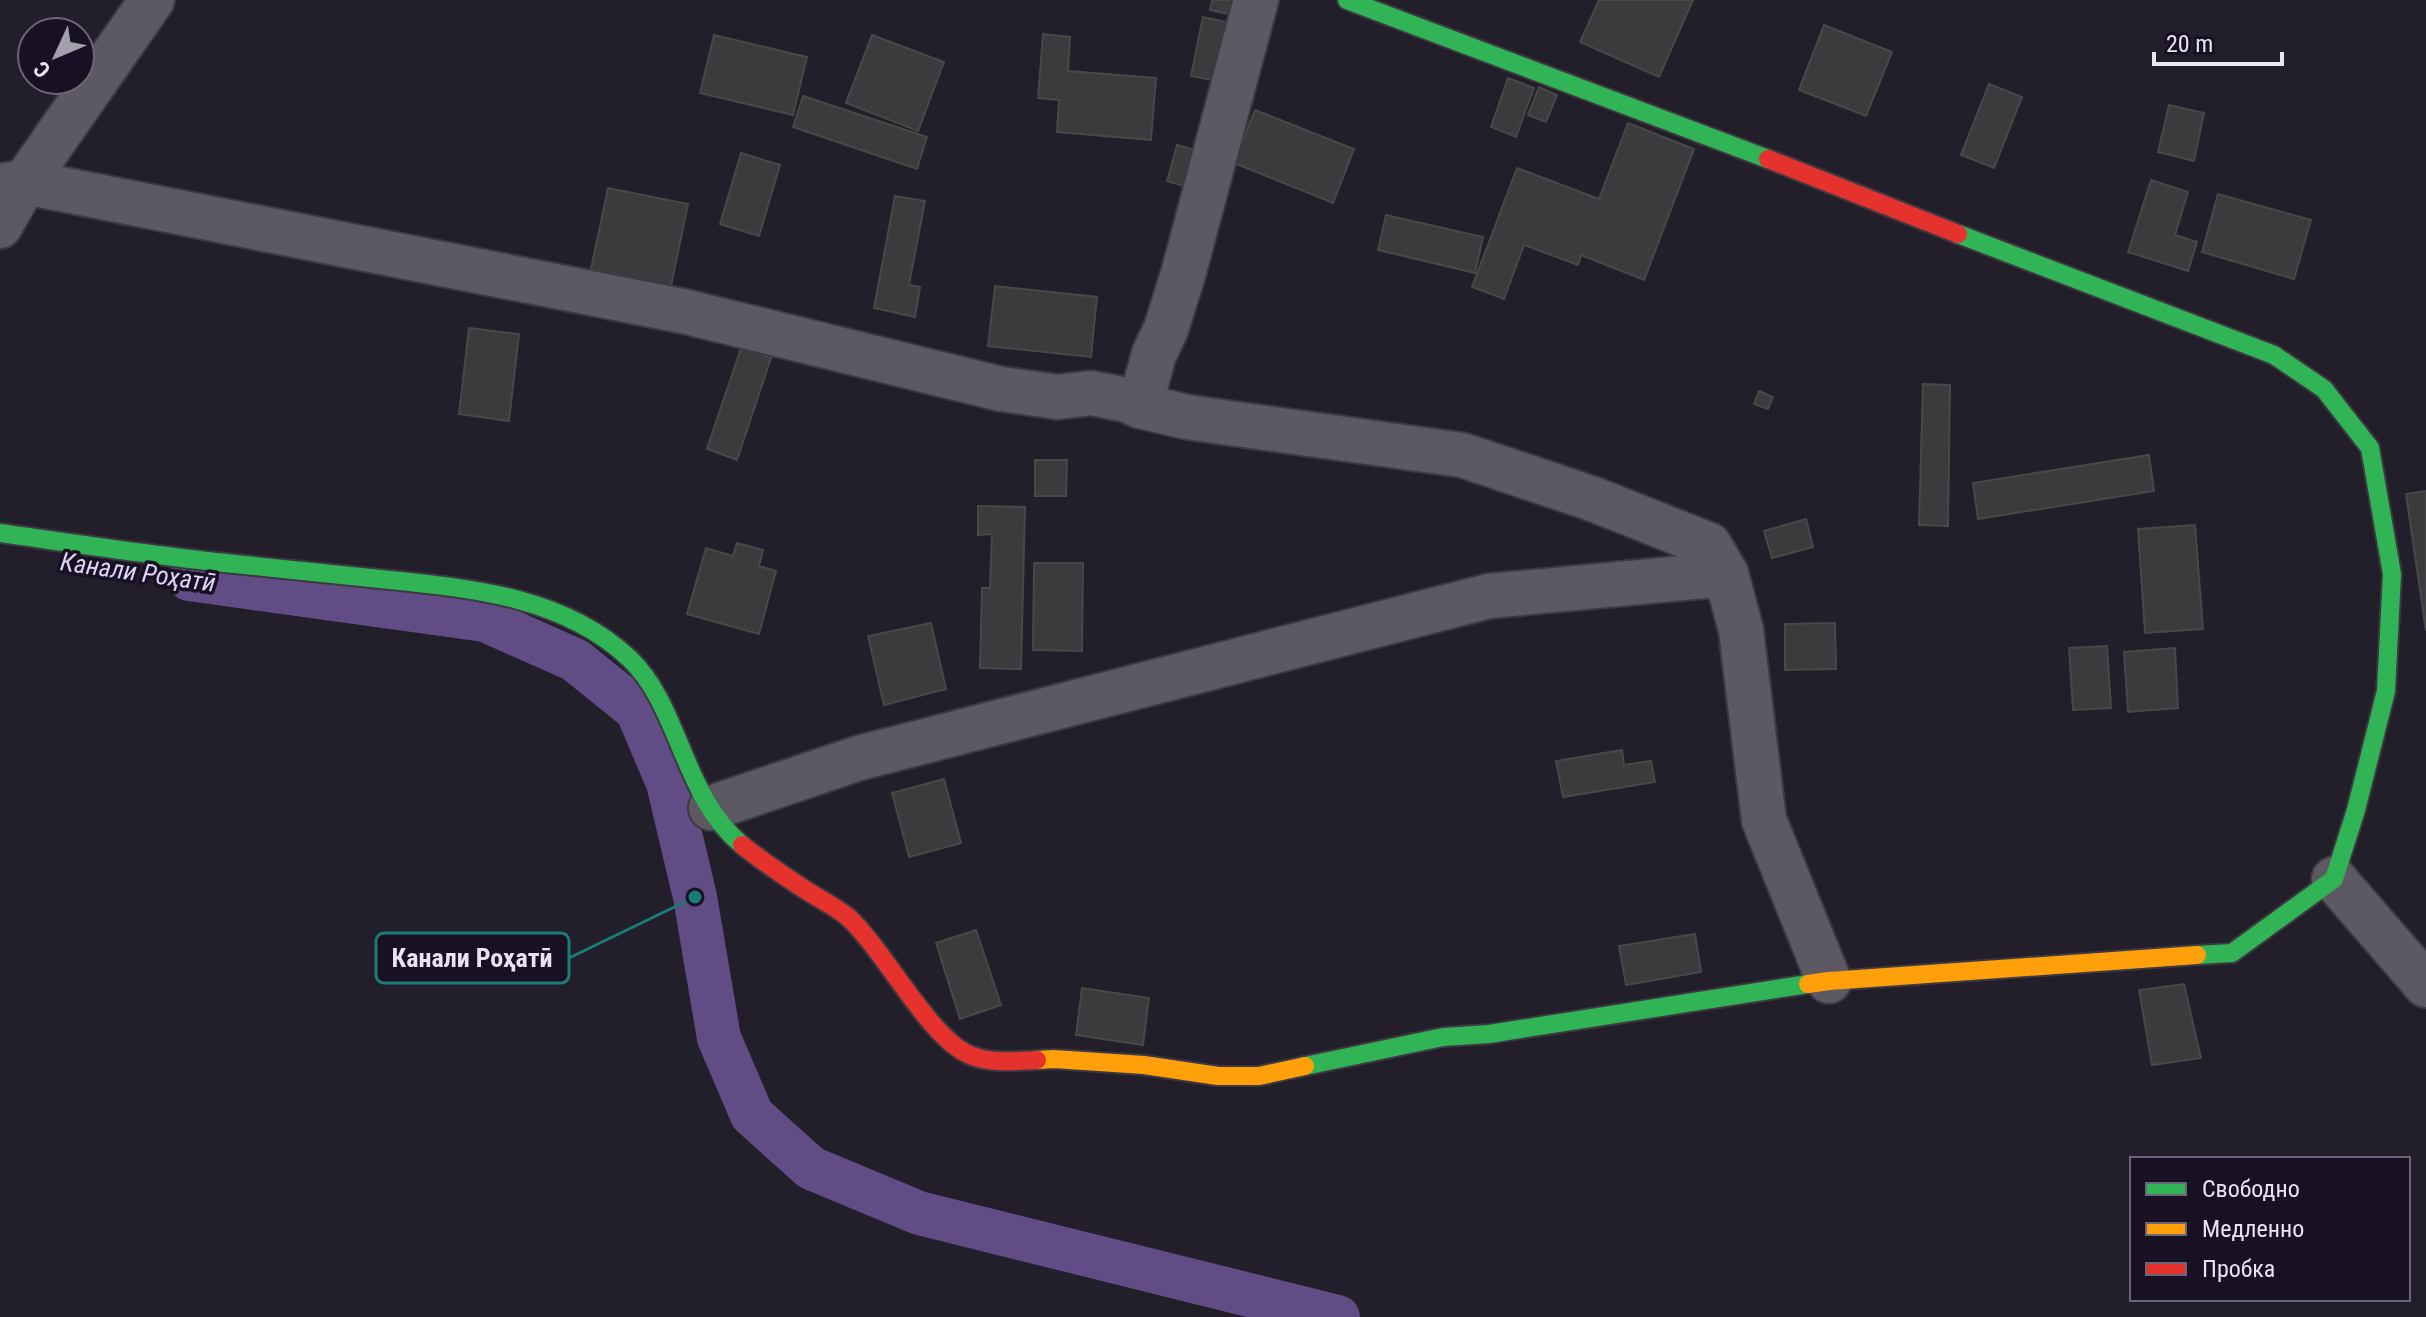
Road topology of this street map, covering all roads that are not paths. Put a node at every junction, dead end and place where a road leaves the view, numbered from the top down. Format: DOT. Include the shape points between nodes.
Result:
graph roads {
  1 [pos="152,0"];
  2 [pos="1256,0"];
  3 [pos="1347,0"];
  4 [pos="13,184"];
  5 [pos="0,226"];
  6 [pos="1140,406"];
  7 [pos="0,533"];
  8 [pos="1726,574"];
  9 [pos="711,808"];
  10 [pos="2334,879"];
  11 [pos="1829,981"];
  12 [pos="2426,985"];
  1 -- 4 [label="street"];
  2 -- 6 [label="street" via="1184,271"];
  3 -- 10 [label="street" via="2274,355 2324,389 2370,448 2392,574 2386,691"];
  4 -- 5 [label="street"];
  4 -- 6 [label="street" via="687,312 1001,389 1058,397 1091,393"];
  6 -- 8 [label="street" via="1462,455 1709,545"];
  7 -- 9 [label="street" via="150,555 464,588 523,600 567,617 630,659 653,687"];
  8 -- 9 [label="street" via="1489,596 859,758"];
  8 -- 11 [label="street" via="1741,630 1764,820"];
  9 -- 11 [label="street" via="731,836 769,867 846,915 948,1040 969,1055 1000,1062 1054,1059 1259,1076 1443,1037"];
  10 -- 11 [label="street" via="2232,953"];
  10 -- 12 [label="street"];
}
